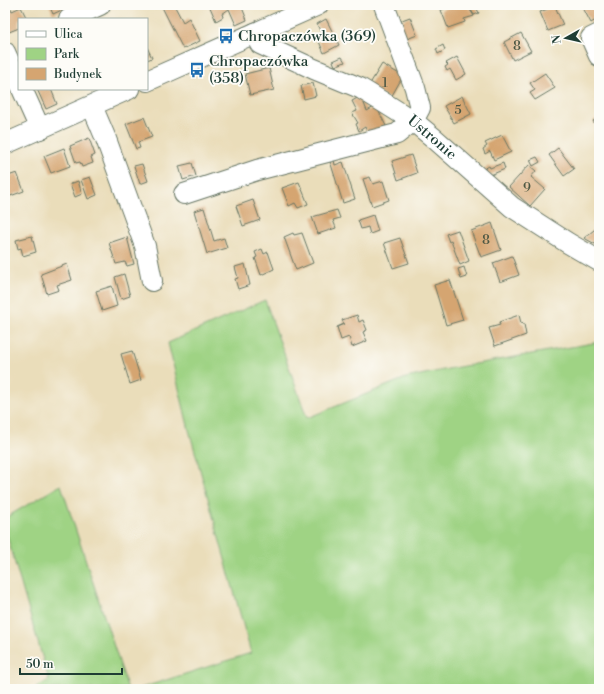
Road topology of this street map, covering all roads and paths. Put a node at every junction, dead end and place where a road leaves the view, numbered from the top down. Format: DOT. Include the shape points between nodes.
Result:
graph roads {
  1 [pos="100,5"];
  2 [pos="318,5"];
  3 [pos="384,5"];
  4 [pos="71,18"];
  5 [pos="255,33"];
  6 [pos="599,34"];
  7 [pos="18,42"];
  8 [pos="5,48"];
  9 [pos="5,52"];
  10 [pos="599,56"];
  11 [pos="18,81"];
  12 [pos="148,81"];
  13 [pos="22,90"];
  14 [pos="127,90"];
  15 [pos="92,106"];
  16 [pos="413,121"];
  17 [pos="40,129"];
  18 [pos="5,144"];
  19 [pos="184,194"];
  20 [pos="599,261"];
  21 [pos="152,281"];
  1 -- 4 [label="street"];
  2 -- 5 [label="street"];
  3 -- 16 [label="street" via="415,88 420,108"];
  5 -- 12 [label="street"];
  5 -- 16 [label="street, Ustronie" via="260,44 360,88"];
  6 -- 10 [label="street" via="591,38"];
  7 -- 8 [label="street"];
  9 -- 11 [label="street"];
  13 -- 17 [label="street"];
  14 -- 15 [label="street"];
  15 -- 17 [label="street"];
  15 -- 21 [label="street" via="145,246"];
  16 -- 19 [label="street" via="397,134 257,170"];
  16 -- 20 [label="street, Ustronie" via="512,207"];
  17 -- 18 [label="street"];
}
